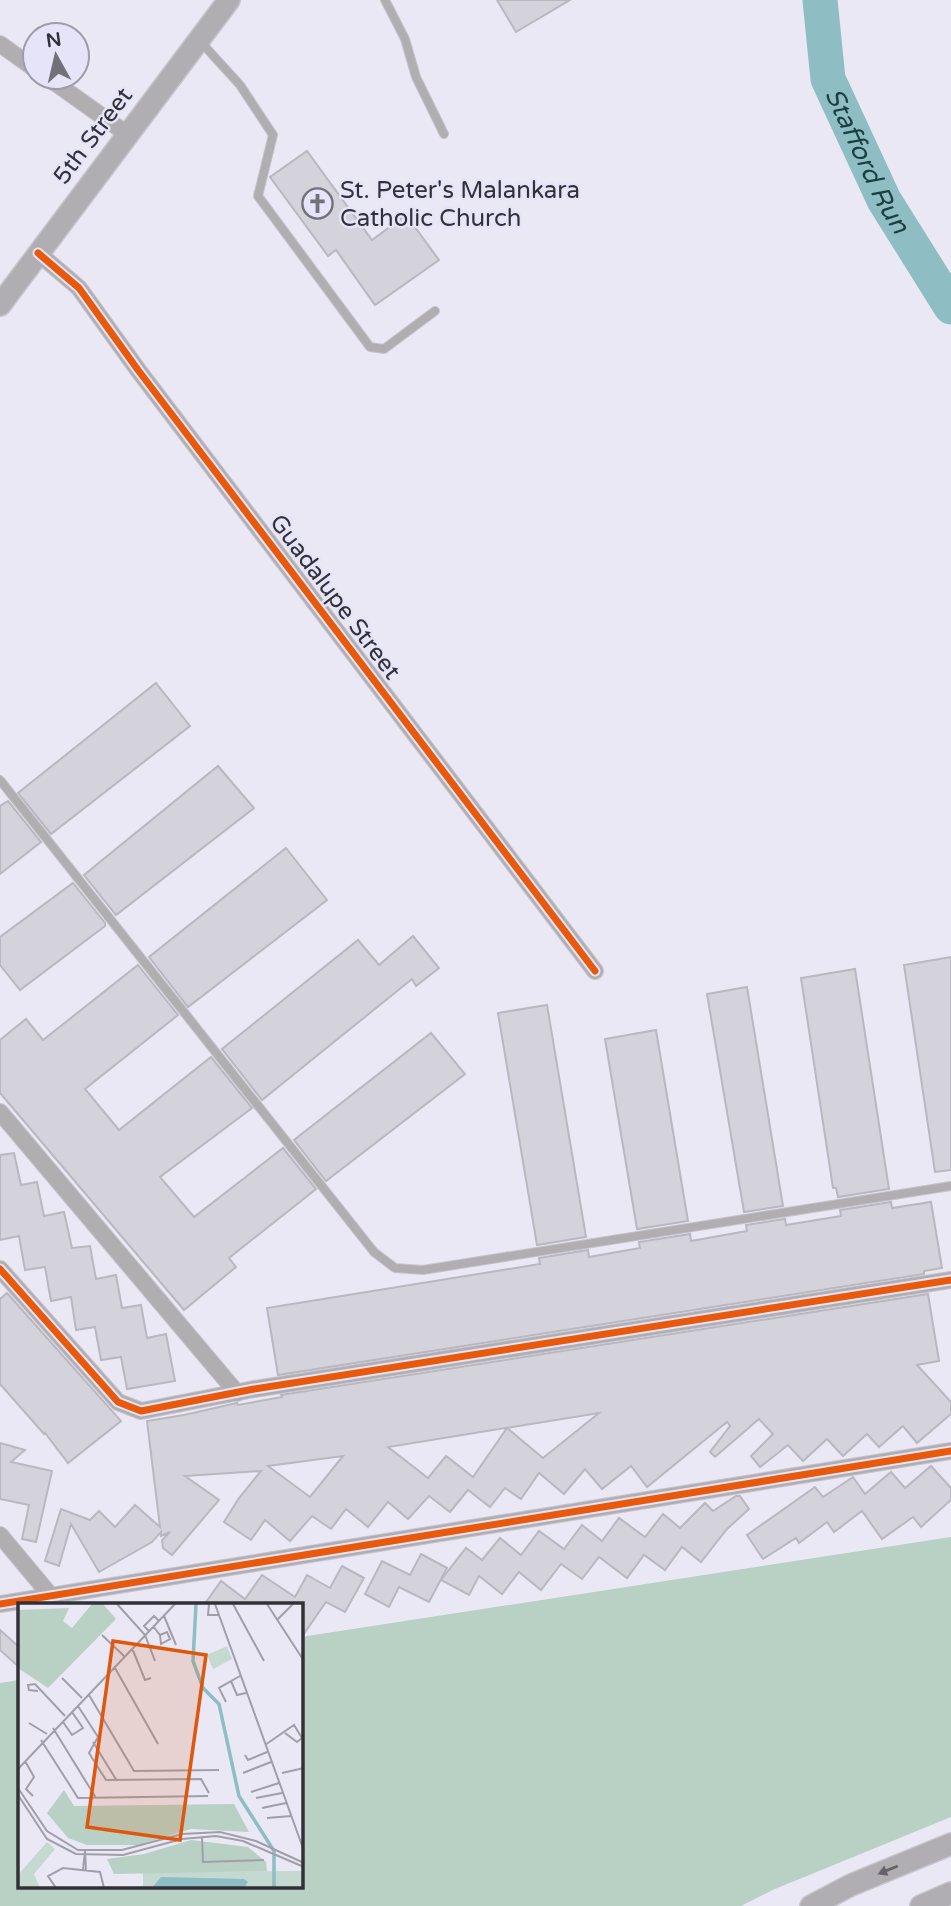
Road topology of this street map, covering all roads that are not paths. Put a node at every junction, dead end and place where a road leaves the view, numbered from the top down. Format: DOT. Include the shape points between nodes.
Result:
graph roads {
  1 [pos="229,0"];
  2 [pos="385,0"];
  3 [pos="200,40"];
  4 [pos="0,44"];
  5 [pos="21,59"];
  6 [pos="67,91"];
  7 [pos="127,134"];
  8 [pos="444,134"];
  9 [pos="38,253"];
  10 [pos="0,305"];
  11 [pos="435,311"];
  12 [pos="0,780"];
  13 [pos="594,971"];
  14 [pos="0,1112"];
  15 [pos="951,1186"];
  16 [pos="0,1269"];
  17 [pos="951,1280"];
  18 [pos="237,1393"];
  19 [pos="951,1451"];
  20 [pos="0,1535"];
  21 [pos="51,1596"];
  22 [pos="0,1604"];
  23 [pos="951,1844"];
  24 [pos="951,1894"];
  25 [pos="811,1906"];
  26 [pos="921,1906"];
  1 -- 3 [label="main road, 5th Street"];
  2 -- 8 [label="lane"];
  3 -- 7 [label="main road, 5th Street"];
  3 -- 11 [label="lane" via="240,85 273,135 258,196 370,347 384,349"];
  4 -- 5 [label="street"];
  6 -- 7 [label="street"];
  7 -- 9 [label="main road, 5th Street"];
  9 -- 10 [label="main road, 5th Street"];
  9 -- 13 [label="street, Guadalupe Street" via="79,288"];
  12 -- 15 [label="lane" via="374,1252 395,1268 423,1270"];
  14 -- 18 [label="street"];
  16 -- 18 [label="street" via="118,1402 141,1411"];
  17 -- 18 [label="street"];
  19 -- 21 [label="street"];
  20 -- 21 [label="street"];
  21 -- 22 [label="street"];
  23 -- 25 [label="main road, one-way"];
  24 -- 26 [label="main road"];
}
